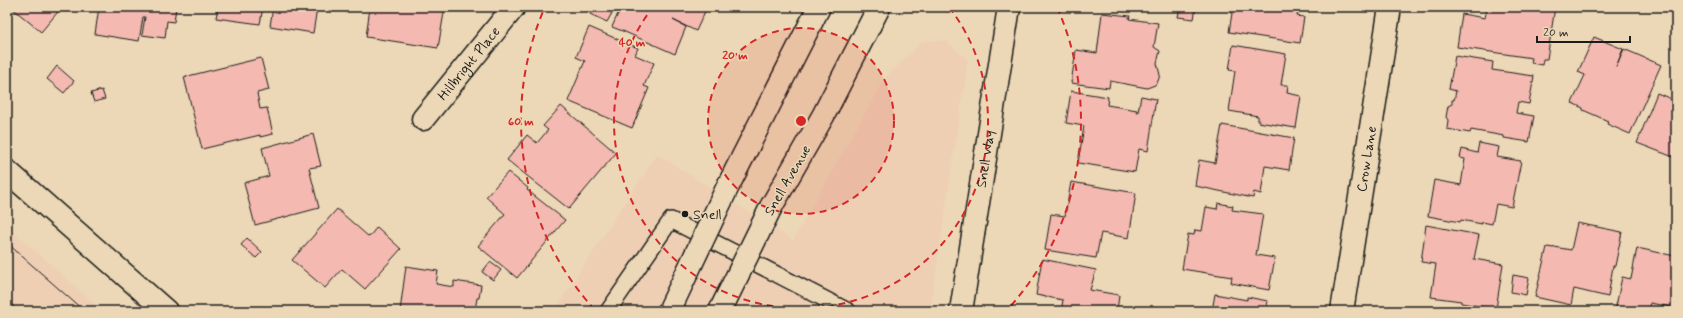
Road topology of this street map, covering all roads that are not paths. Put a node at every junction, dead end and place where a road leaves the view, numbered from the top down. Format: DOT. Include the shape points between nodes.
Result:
graph roads {
  1 [pos="514,7"];
  2 [pos="819,7"];
  3 [pos="879,7"];
  4 [pos="1009,7"];
  5 [pos="1390,7"];
  6 [pos="423,119"];
  7 [pos="7,171"];
  8 [pos="166,311"];
  9 [pos="608,311"];
  10 [pos="669,311"];
  11 [pos="720,311"];
  12 [pos="848,311"];
  13 [pos="961,311"];
  14 [pos="1342,311"];
  1 -- 6 [label="main road, Hillbright Place"];
  2 -- 10 [label="main road, bridge" via="729,184"];
  3 -- 11 [label="main road, Snell Avenue, bridge" via="823,116 771,206"];
  4 -- 13 [label="main road, Snell Way"];
  5 -- 14 [label="main road, Crow Lane"];
  7 -- 8 [label="main road"];
  9 -- 12 [label="lane" via="671,220"];
}
